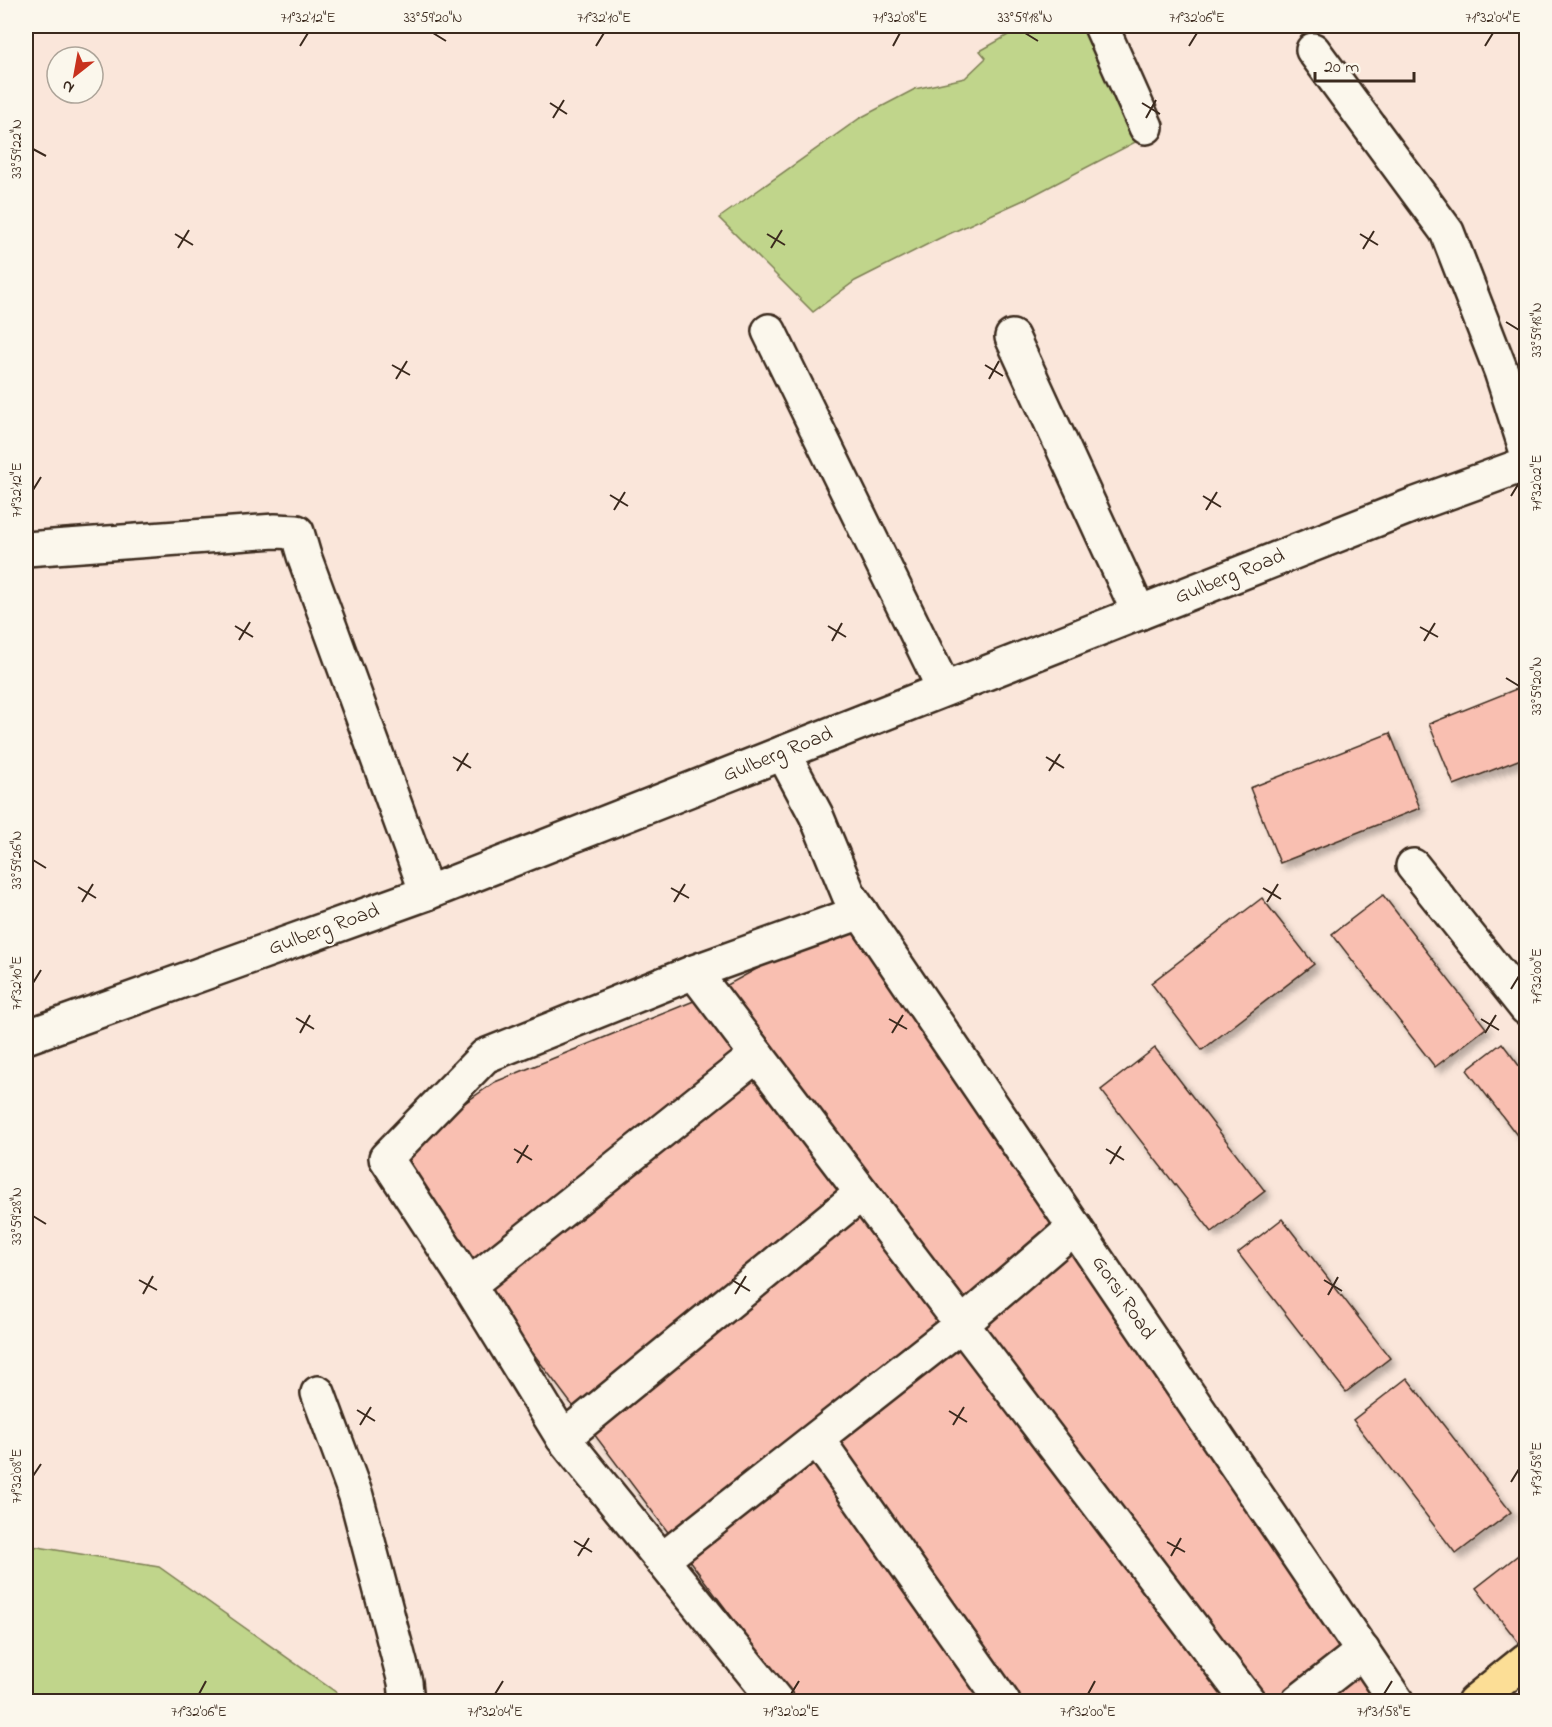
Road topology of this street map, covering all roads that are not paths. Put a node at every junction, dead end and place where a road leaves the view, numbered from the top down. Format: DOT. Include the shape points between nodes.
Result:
graph roads {
  1 [pos="1101,26"];
  2 [pos="1313,50"];
  3 [pos="1146,127"];
  4 [pos="769,331"];
  5 [pos="1012,337"];
  6 [pos="1527,449"];
  7 [pos="1527,464"];
  8 [pos="26,549"];
  9 [pos="1139,613"];
  10 [pos="944,689"];
  11 [pos="783,753"];
  12 [pos="1413,866"];
  13 [pos="428,893"];
  14 [pos="855,903"];
  15 [pos="694,972"];
  16 [pos="1527,1008"];
  17 [pos="26,1037"];
  18 [pos="757,1056"];
  19 [pos="862,1193"];
  20 [pos="1075,1227"];
  21 [pos="469,1285"];
  22 [pos="962,1324"];
  23 [pos="318,1393"];
  24 [pos="563,1438"];
  25 [pos="817,1439"];
  26 [pos="662,1560"];
  27 [pos="1363,1651"];
  28 [pos="1527,1660"];
  29 [pos="407,1701"];
  30 [pos="777,1701"];
  31 [pos="1003,1701"];
  32 [pos="1250,1701"];
  33 [pos="1298,1701"];
  34 [pos="1397,1701"];
  35 [pos="1474,1701"];
  1 -- 3 [label="street"];
  2 -- 6 [label="street" via="1448,232"];
  4 -- 10 [label="street"];
  5 -- 9 [label="street"];
  7 -- 9 [label="street, Gulberg Road"];
  8 -- 13 [label="street" via="265,531 297,532"];
  9 -- 10 [label="street, Gulberg Road"];
  10 -- 11 [label="street, Gulberg Road"];
  11 -- 13 [label="street, Gulberg Road"];
  11 -- 14 [label="street, Gorsi Road" via="816,814"];
  12 -- 16 [label="street"];
  13 -- 17 [label="street, Gulberg Road"];
  14 -- 15 [label="street"];
  14 -- 20 [label="street, Gorsi Road"];
  15 -- 18 [label="street"];
  15 -- 21 [label="street" via="485,1056 386,1158"];
  18 -- 19 [label="street"];
  18 -- 21 [label="street"];
  19 -- 22 [label="street"];
  19 -- 24 [label="street"];
  20 -- 22 [label="street"];
  20 -- 27 [label="street, Gorsi Road"];
  21 -- 24 [label="street"];
  22 -- 25 [label="street"];
  22 -- 32 [label="street"];
  23 -- 29 [label="street" via="356,1496"];
  24 -- 26 [label="street"];
  25 -- 26 [label="street"];
  25 -- 31 [label="street"];
  26 -- 30 [label="street"];
  27 -- 33 [label="street"];
  27 -- 34 [label="street, Gorsi Road"];
  28 -- 35 [label="main road"];
}
